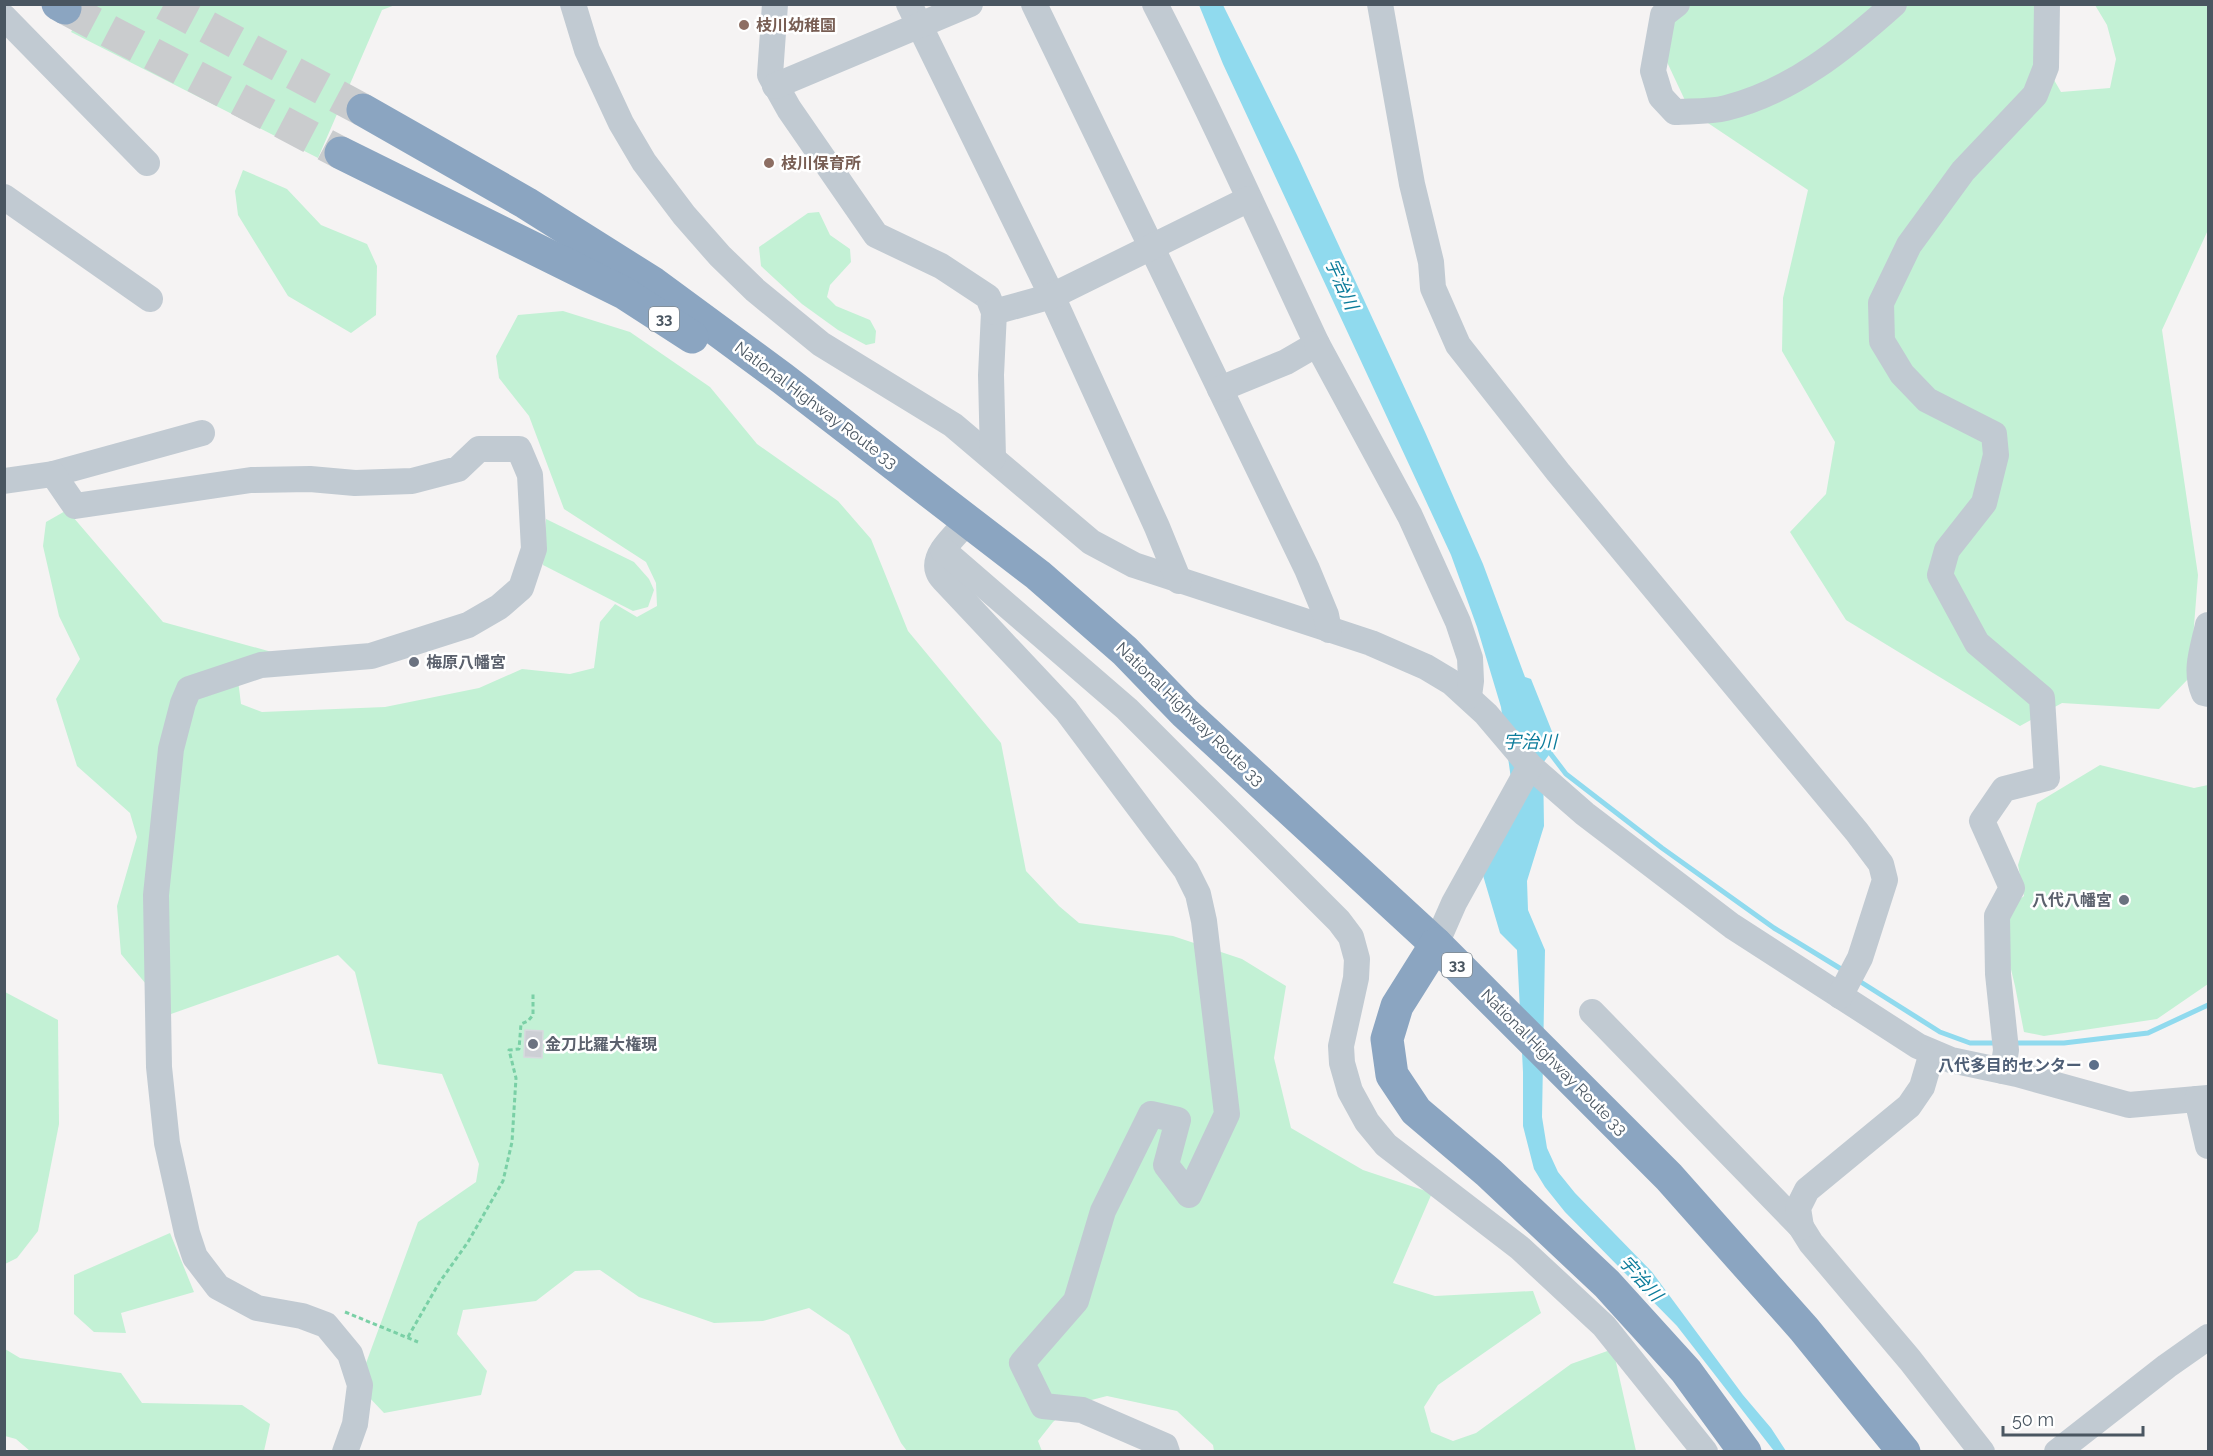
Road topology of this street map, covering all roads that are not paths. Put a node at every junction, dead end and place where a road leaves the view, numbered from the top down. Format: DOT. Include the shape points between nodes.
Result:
graph roads {
  1 [pos="573,4"];
  2 [pos="775,4"];
  3 [pos="970,4"];
  4 [pos="1034,4"];
  5 [pos="1155,4"];
  6 [pos="1380,4"];
  7 [pos="1677,4"];
  8 [pos="1894,4"];
  9 [pos="2046,4"];
  10 [pos="914,15"];
  11 [pos="4,17"];
  12 [pos="775,86"];
  13 [pos="367,101"];
  14 [pos="341,153"];
  15 [pos="147,163"];
  16 [pos="4,198"];
  17 [pos="1249,199"];
  18 [pos="1150,248"];
  19 [pos="1052,296"];
  20 [pos="150,300"];
  21 [pos="994,312"];
  22 [pos="1317,344"];
  23 [pos="1221,389"];
  24 [pos="202,433"];
  25 [pos="993,458"];
  26 [pos="53,474"];
  27 [pos="4,481"];
  28 [pos="968,521"];
  29 [pos="943,550"];
  30 [pos="1179,581"];
  31 [pos="2208,625"];
  32 [pos="1329,630"];
  33 [pos="2208,694"];
  34 [pos="1469,696"];
  35 [pos="1530,766"];
  36 [pos="1436,944"];
  37 [pos="1851,977"];
  38 [pos="1592,1012"];
  39 [pos="2010,1047"];
  40 [pos="1932,1053"];
  41 [pos="2203,1098"];
  42 [pos="2208,1146"];
  43 [pos="1801,1227"];
  44 [pos="2208,1336"];
  45 [pos="345,1452"];
  46 [pos="1167,1452"];
  47 [pos="1705,1452"];
  48 [pos="1745,1452"];
  49 [pos="1904,1452"];
  50 [pos="1982,1452"];
  51 [pos="2057,1452"];
  1 -- 25 [label="street" via="587,50 621,123 644,162 720,256 821,344 953,425"];
  2 -- 12 [label="street" via="770,75"];
  3 -- 10 [label="street"];
  4 -- 18 [label="street"];
  5 -- 17 [label="street"];
  6 -- 37 [label="street" via="1433,288 1458,345 1881,864 1885,880"];
  7 -- 8 [label="street" via="1663,15 1653,71 1661,97 1675,112 1724,109 1774,91 1806,75"];
  9 -- 39 [label="street" via="2046,67 2035,95 1963,171 1909,245 1881,303 1882,341 1902,374 1927,399 1994,434 1996,455 1984,503 1947,550 1940,575 1977,643 2042,698 2048,778 2004,789 1982,821 2012,888 1997,916 1998,974"];
  10 -- 12 [label="street"];
  10 -- 19 [label="street"];
  11 -- 15 [label="street"];
  12 -- 21 [label="street" via="876,235 970,284 988,297"];
  13 -- 28 [label="highway, National Highway Route 33 / 33" via="544,194 653,283"];
  14 -- 28 [label="highway, 33" via="624,293"];
  16 -- 20 [label="street"];
  17 -- 18 [label="street"];
  17 -- 22 [label="street"];
  18 -- 19 [label="street"];
  18 -- 23 [label="street"];
  19 -- 21 [label="street"];
  19 -- 30 [label="street"];
  21 -- 25 [label="street"];
  22 -- 23 [label="street" via="1286,362"];
  22 -- 34 [label="street" via="1410,516 1458,622 1470,658"];
  23 -- 32 [label="street" via="1307,569"];
  24 -- 26 [label="street"];
  25 -- 30 [label="street" via="1091,542 1134,565"];
  26 -- 27 [label="street"];
  26 -- 45 [label="street" via="75,506 251,480 412,481 458,469 479,448 519,449 531,475 534,549 521,588 499,607 468,625 371,656 261,665 189,689 171,748 156,895 159,1067 167,1143 187,1233 195,1257 218,1287 257,1308 326,1325 350,1354 360,1385 355,1424"];
  28 -- 29 [label="street"];
  28 -- 36 [label="highway, National Highway Route 33 / 33" via="1038,575 1125,651 1184,712"];
  29 -- 46 [label="street" via="937,570 943,579 1066,710 1186,870 1198,894 1227,1114 1189,1195 1166,1165 1178,1120 1151,1114 1103,1211 1076,1301 1022,1363 1043,1406 1082,1410 1165,1446"];
  29 -- 47 [label="street" via="1127,709 1339,921 1351,937 1357,959 1341,1046 1342,1063 1350,1091 1367,1122 1386,1145 1520,1248 1604,1326"];
  30 -- 32 [label="street"];
  31 -- 33 [label="street" via="2199,666 2200,683"];
  32 -- 34 [label="street" via="1405,657"];
  34 -- 35 [label="street"];
  35 -- 36 [label="street"];
  35 -- 37 [label="street" via="1585,814 1732,926"];
  36 -- 48 [label="highway" via="1397,1006 1387,1038 1392,1075 1416,1111 1490,1173 1607,1284 1686,1371"];
  36 -- 49 [label="highway, National Highway Route 33 / 33" via="1670,1177 1811,1337"];
  37 -- 40 [label="street" via="1905,1039"];
  38 -- 43 [label="street"];
  39 -- 40 [label="street" via="1951,1060"];
  39 -- 41 [label="street" via="2129,1106"];
  40 -- 43 [label="street" via="1922,1087 1909,1106 1807,1190 1798,1208"];
  41 -- 42 [label="street"];
  43 -- 50 [label="street"];
  44 -- 51 [label="street"];
}
